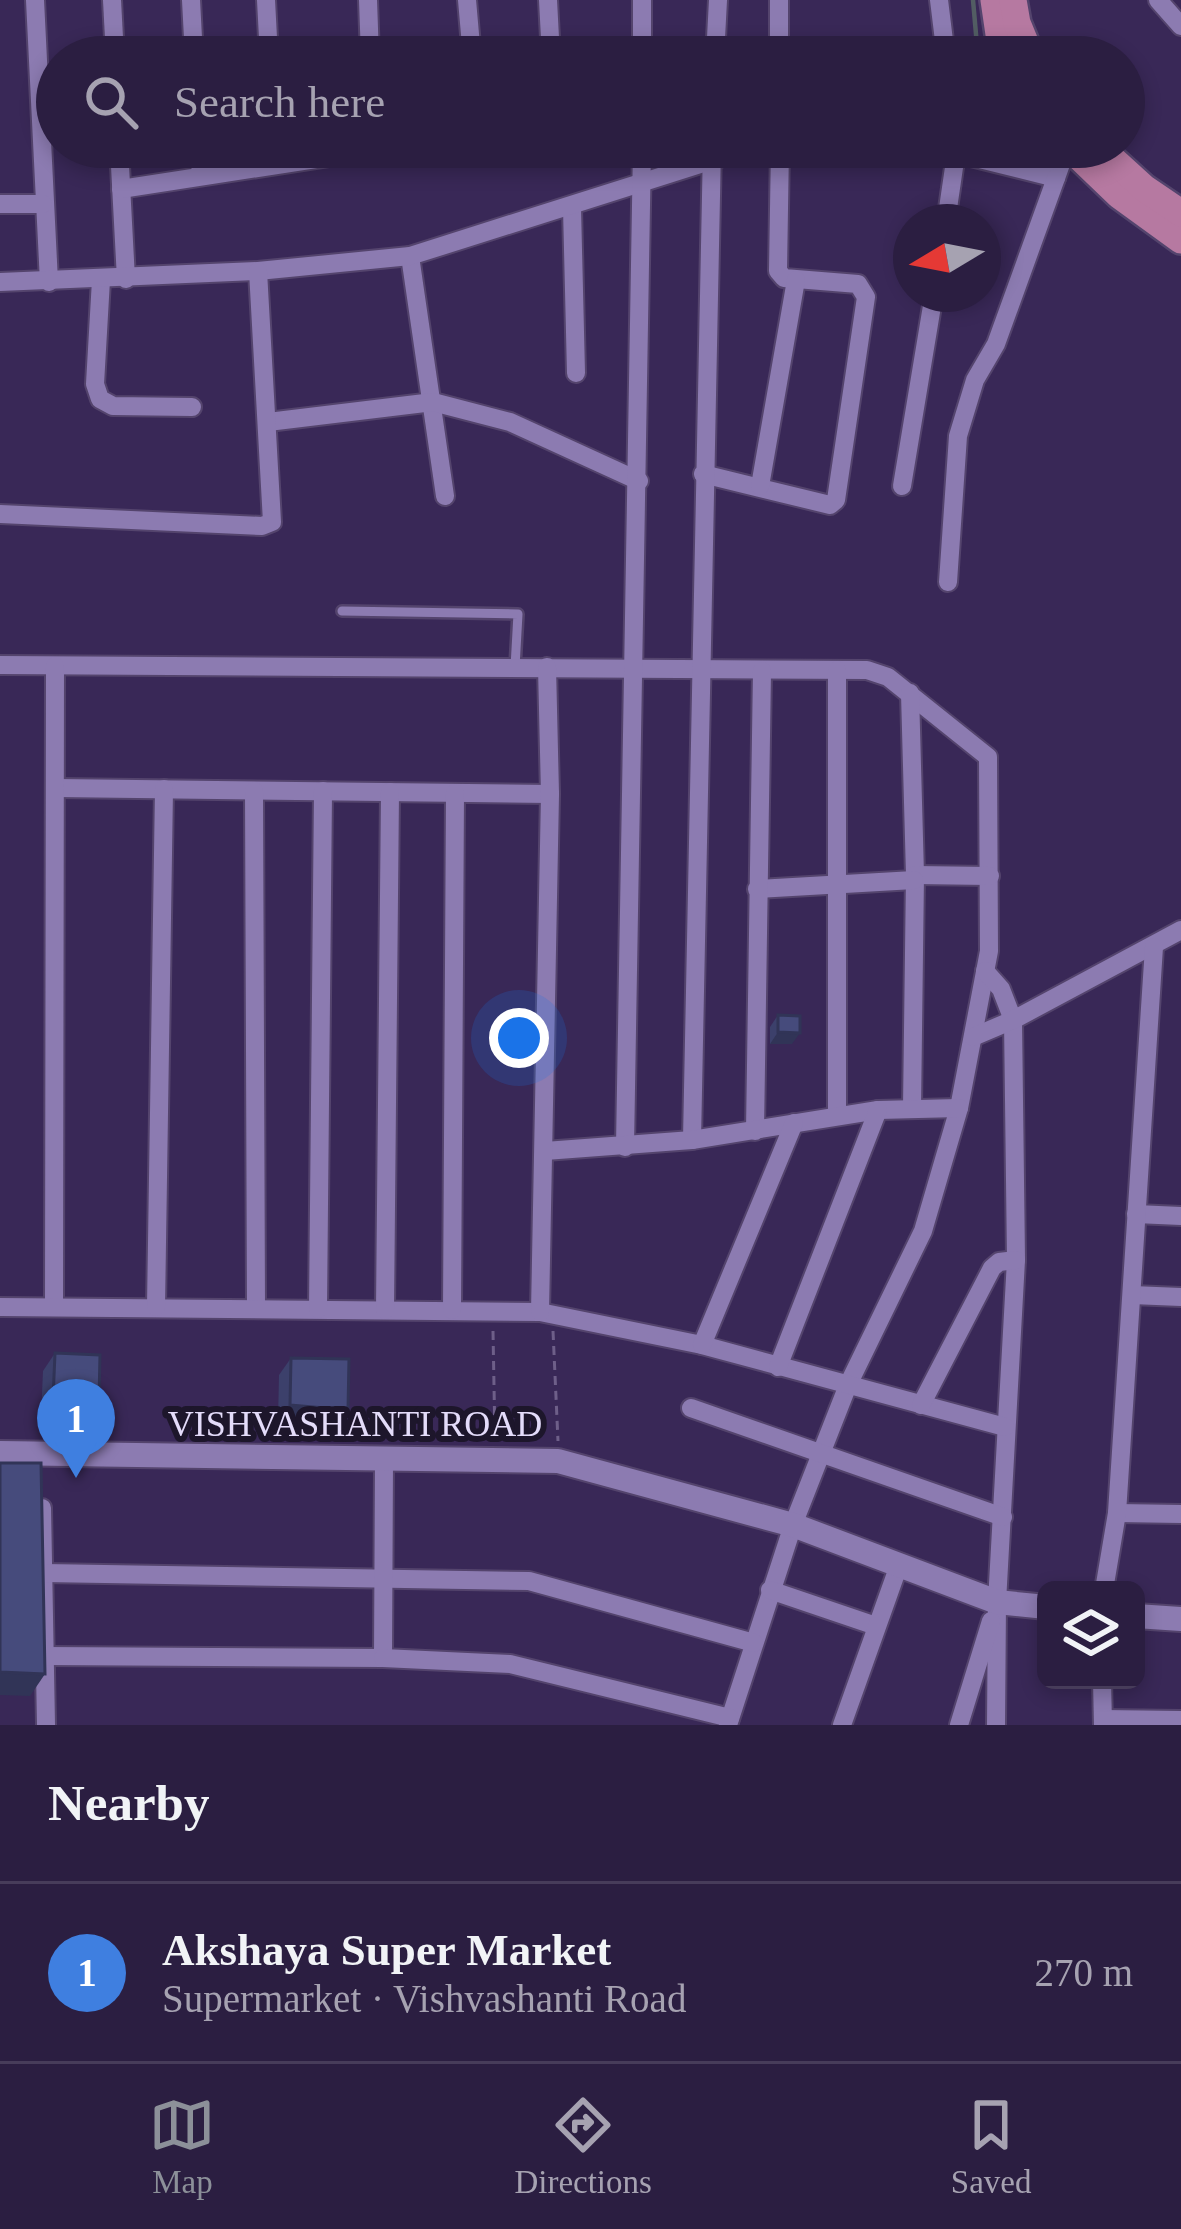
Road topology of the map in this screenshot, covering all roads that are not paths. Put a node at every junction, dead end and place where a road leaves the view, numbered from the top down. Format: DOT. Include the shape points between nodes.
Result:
graph roads {
  1 [pos="35,0"];
  2 [pos="112,0"];
  3 [pos="191,0"];
  4 [pos="266,0"];
  5 [pos="368,0"];
  6 [pos="467,0"];
  7 [pos="548,0"];
  8 [pos="642,0"];
  9 [pos="718,0"];
  10 [pos="778,0"];
  11 [pos="938,0"];
  12 [pos="994,0"];
  13 [pos="1013,0"];
  14 [pos="1158,0"];
  15 [pos="1181,26"];
  16 [pos="36,36"];
  17 [pos="114,36"];
  18 [pos="193,36"];
  19 [pos="268,36"];
  20 [pos="369,36"];
  21 [pos="470,36"];
  22 [pos="550,36"];
  23 [pos="642,36"];
  24 [pos="717,36"];
  25 [pos="779,36"];
  26 [pos="943,36"];
  27 [pos="999,36"];
  28 [pos="1018,36"];
  29 [pos="42,168"];
  30 [pos="120,168"];
  31 [pos="201,168"];
  32 [pos="230,168"];
  33 [pos="643,168"];
  34 [pos="682,168"];
  35 [pos="712,168"];
  36 [pos="780,168"];
  37 [pos="954,168"];
  38 [pos="1021,168"];
  39 [pos="1060,168"];
  40 [pos="1091,168"];
  41 [pos="1123,168"];
  42 [pos="201,176"];
  43 [pos="1056,178"];
  44 [pos="644,184"];
  45 [pos="121,189"];
  46 [pos="0,204"];
  47 [pos="43,204"];
  48 [pos="949,204"];
  49 [pos="572,208"];
  50 [pos="1181,213"];
  51 [pos="1181,240"];
  52 [pos="410,256"];
  53 [pos="258,271"];
  54 [pos="126,279"];
  55 [pos="101,280"];
  56 [pos="796,280"];
  57 [pos="0,282"];
  58 [pos="49,282"];
  59 [pos="931,312"];
  60 [pos="576,374"];
  61 [pos="433,402"];
  62 [pos="192,407"];
  63 [pos="268,422"];
  64 [pos="703,474"];
  65 [pos="639,482"];
  66 [pos="902,485"];
  67 [pos="760,486"];
  68 [pos="445,496"];
  69 [pos="0,514"];
  70 [pos="948,582"];
  71 [pos="342,611"];
  72 [pos="0,665"];
  73 [pos="55,666"];
  74 [pos="515,667"];
  75 [pos="547,667"];
  76 [pos="634,669"];
  77 [pos="701,670"];
  78 [pos="762,670"];
  79 [pos="837,670"];
  80 [pos="910,693"];
  81 [pos="57,788"];
  82 [pos="164,789"];
  83 [pos="254,790"];
  84 [pos="323,791"];
  85 [pos="390,792"];
  86 [pos="455,793"];
  87 [pos="550,794"];
  88 [pos="990,876"];
  89 [pos="914,878"];
  90 [pos="836,884"];
  91 [pos="757,889"];
  92 [pos="1181,931"];
  93 [pos="1154,946"];
  94 [pos="985,971"];
  95 [pos="1012,1020"];
  96 [pos="973,1037"];
  97 [pos="912,1108"];
  98 [pos="959,1108"];
  99 [pos="878,1110"];
  100 [pos="837,1116"];
  101 [pos="794,1123"];
  102 [pos="755,1131"];
  103 [pos="692,1140"];
  104 [pos="625,1147"];
  105 [pos="545,1151"];
  106 [pos="1136,1214"];
  107 [pos="1181,1216"];
  108 [pos="1016,1260"];
  109 [pos="1132,1295"];
  110 [pos="1181,1298"];
  111 [pos="54,1306"];
  112 [pos="0,1307"];
  113 [pos="156,1307"];
  114 [pos="256,1308"];
  115 [pos="318,1309"];
  116 [pos="385,1310"];
  117 [pos="452,1310"];
  118 [pos="546,1313"];
  119 [pos="702,1345"];
  120 [pos="778,1367"];
  121 [pos="848,1384"];
  122 [pos="921,1405"];
  123 [pos="691,1408"];
  124 [pos="1006,1427"];
  125 [pos="0,1453"];
  126 [pos="821,1456"];
  127 [pos="39,1457"];
  128 [pos="384,1461"];
  129 [pos="1117,1513"];
  130 [pos="1181,1514"];
  131 [pos="1003,1517"];
  132 [pos="793,1525"];
  133 [pos="899,1564"];
  134 [pos="44,1573"];
  135 [pos="385,1578"];
  136 [pos="1106,1581"];
  137 [pos="770,1590"];
  138 [pos="997,1602"];
  139 [pos="1037,1606"];
  140 [pos="1145,1617"];
  141 [pos="1181,1619"];
  142 [pos="876,1626"];
  143 [pos="754,1643"];
  144 [pos="44,1656"];
  145 [pos="382,1658"];
  146 [pos="1102,1689"];
  147 [pos="1180,1721"];
  148 [pos="729,1722"];
  149 [pos="1103,1722"];
  150 [pos="46,1725"];
  151 [pos="842,1725"];
  152 [pos="959,1725"];
  153 [pos="996,1725"];
  1 -- 16 [label="street"];
  2 -- 17 [label="street"];
  3 -- 18 [label="street"];
  4 -- 19 [label="street"];
  5 -- 20 [label="street"];
  6 -- 21 [label="street"];
  7 -- 22 [label="street"];
  8 -- 23 [label="street"];
  9 -- 24 [label="street"];
  10 -- 25 [label="street"];
  11 -- 26 [label="street"];
  12 -- 27 [label="main road"];
  13 -- 28 [label="main road"];
  14 -- 15 [label="street"];
  29 -- 47 [label="street"];
  30 -- 45 [label="street"];
  31 -- 42 [label="street"];
  32 -- 42 [label="street"];
  33 -- 44 [label="street"];
  34 -- 44 [label="street"];
  35 -- 64 [label="street"];
  36 -- 56 [label="street" via="778,271"];
  37 -- 48 [label="street"];
  38 -- 43 [label="street"];
  39 -- 43 [label="street"];
  40 -- 51 [label="main road"];
  41 -- 50 [label="main road"];
  42 -- 45 [label="street"];
  43 -- 70 [label="street" via="958,436"];
  44 -- 49 [label="street"];
  44 -- 65 [label="street"];
  45 -- 54 [label="street"];
  46 -- 47 [label="street"];
  47 -- 58 [label="street"];
  49 -- 52 [label="street"];
  49 -- 60 [label="street"];
  52 -- 53 [label="street"];
  52 -- 61 [label="street"];
  53 -- 54 [label="street"];
  53 -- 63 [label="street"];
  54 -- 55 [label="street"];
  55 -- 58 [label="street"];
  55 -- 62 [label="street" via="100,399"];
  56 -- 67 [label="street"];
  56 -- 67 [label="street" via="858,284 866,297 836,500 830,505"];
  57 -- 58 [label="street"];
  59 -- 66 [label="street"];
  61 -- 63 [label="street"];
  61 -- 65 [label="street" via="510,422"];
  61 -- 68 [label="street"];
  63 -- 69 [label="street" via="274,506 272,522 262,526"];
  64 -- 67 [label="street"];
  64 -- 77 [label="street"];
  65 -- 76 [label="street"];
  71 -- 74 [label="lane" via="518,614"];
  72 -- 73 [label="street"];
  73 -- 74 [label="street"];
  73 -- 81 [label="street"];
  74 -- 75 [label="street"];
  75 -- 76 [label="street"];
  75 -- 87 [label="street"];
  76 -- 77 [label="street"];
  76 -- 104 [label="street"];
  77 -- 78 [label="street"];
  77 -- 103 [label="street"];
  78 -- 79 [label="street"];
  78 -- 91 [label="street"];
  79 -- 80 [label="street" via="867,670"];
  79 -- 90 [label="street"];
  80 -- 88 [label="street" via="988,757"];
  80 -- 89 [label="street"];
  81 -- 82 [label="street"];
  81 -- 111 [label="street"];
  82 -- 83 [label="street"];
  82 -- 113 [label="street"];
  83 -- 84 [label="street"];
  83 -- 114 [label="street"];
  84 -- 85 [label="street"];
  84 -- 115 [label="street"];
  85 -- 86 [label="street"];
  85 -- 116 [label="street"];
  86 -- 87 [label="street"];
  86 -- 117 [label="street"];
  87 -- 105 [label="street"];
  88 -- 89 [label="street"];
  88 -- 94 [label="street"];
  89 -- 90 [label="street"];
  89 -- 97 [label="street"];
  90 -- 91 [label="street"];
  90 -- 100 [label="street"];
  91 -- 102 [label="street"];
  92 -- 93 [label="street"];
  93 -- 95 [label="street"];
  93 -- 106 [label="street"];
  94 -- 95 [label="street"];
  94 -- 96 [label="street"];
  95 -- 96 [label="street"];
  95 -- 108 [label="street"];
  96 -- 98 [label="street"];
  97 -- 98 [label="street"];
  97 -- 99 [label="street"];
  98 -- 121 [label="street" via="923,1232"];
  99 -- 100 [label="street"];
  99 -- 120 [label="street"];
  100 -- 101 [label="street"];
  101 -- 102 [label="street"];
  101 -- 119 [label="street"];
  102 -- 103 [label="street"];
  103 -- 104 [label="street"];
  104 -- 105 [label="street"];
  105 -- 118 [label="street"];
  106 -- 107 [label="street"];
  106 -- 109 [label="street"];
  108 -- 122 [label="street" via="992,1268"];
  108 -- 124 [label="street"];
  109 -- 110 [label="street"];
  109 -- 129 [label="street"];
  111 -- 112 [label="street"];
  111 -- 113 [label="street"];
  113 -- 114 [label="street"];
  114 -- 115 [label="street"];
  115 -- 116 [label="street"];
  116 -- 117 [label="street"];
  117 -- 118 [label="street"];
  118 -- 119 [label="street"];
  119 -- 120 [label="street"];
  120 -- 121 [label="street"];
  121 -- 122 [label="street"];
  121 -- 126 [label="street"];
  122 -- 124 [label="street"];
  123 -- 126 [label="street"];
  124 -- 131 [label="street"];
  125 -- 127 [label="street, VISHVASHANTI ROAD"];
  126 -- 131 [label="street"];
  126 -- 132 [label="street"];
  127 -- 128 [label="street, VISHVASHANTI ROAD"];
  127 -- 134 [label="street"];
  128 -- 132 [label="street, VISHVASHANTI ROAD" via="558,1461"];
  128 -- 135 [label="street"];
  129 -- 130 [label="street"];
  129 -- 136 [label="street"];
  131 -- 138 [label="street"];
  132 -- 133 [label="street, VISHVASHANTI ROAD"];
  132 -- 137 [label="street"];
  133 -- 138 [label="street, VISHVASHANTI ROAD"];
  133 -- 142 [label="street"];
  134 -- 135 [label="street"];
  134 -- 144 [label="street"];
  135 -- 143 [label="street" via="529,1581"];
  135 -- 145 [label="street"];
  137 -- 142 [label="street"];
  137 -- 143 [label="street"];
  138 -- 139 [label="street, VISHVASHANTI ROAD"];
  138 -- 152 [label="street"];
  138 -- 153 [label="street"];
  140 -- 141 [label="street"];
  142 -- 151 [label="street"];
  143 -- 148 [label="street"];
  144 -- 145 [label="street"];
  144 -- 150 [label="street"];
  145 -- 148 [label="street" via="510,1664"];
  146 -- 149 [label="street"];
  147 -- 149 [label="street"];
}
